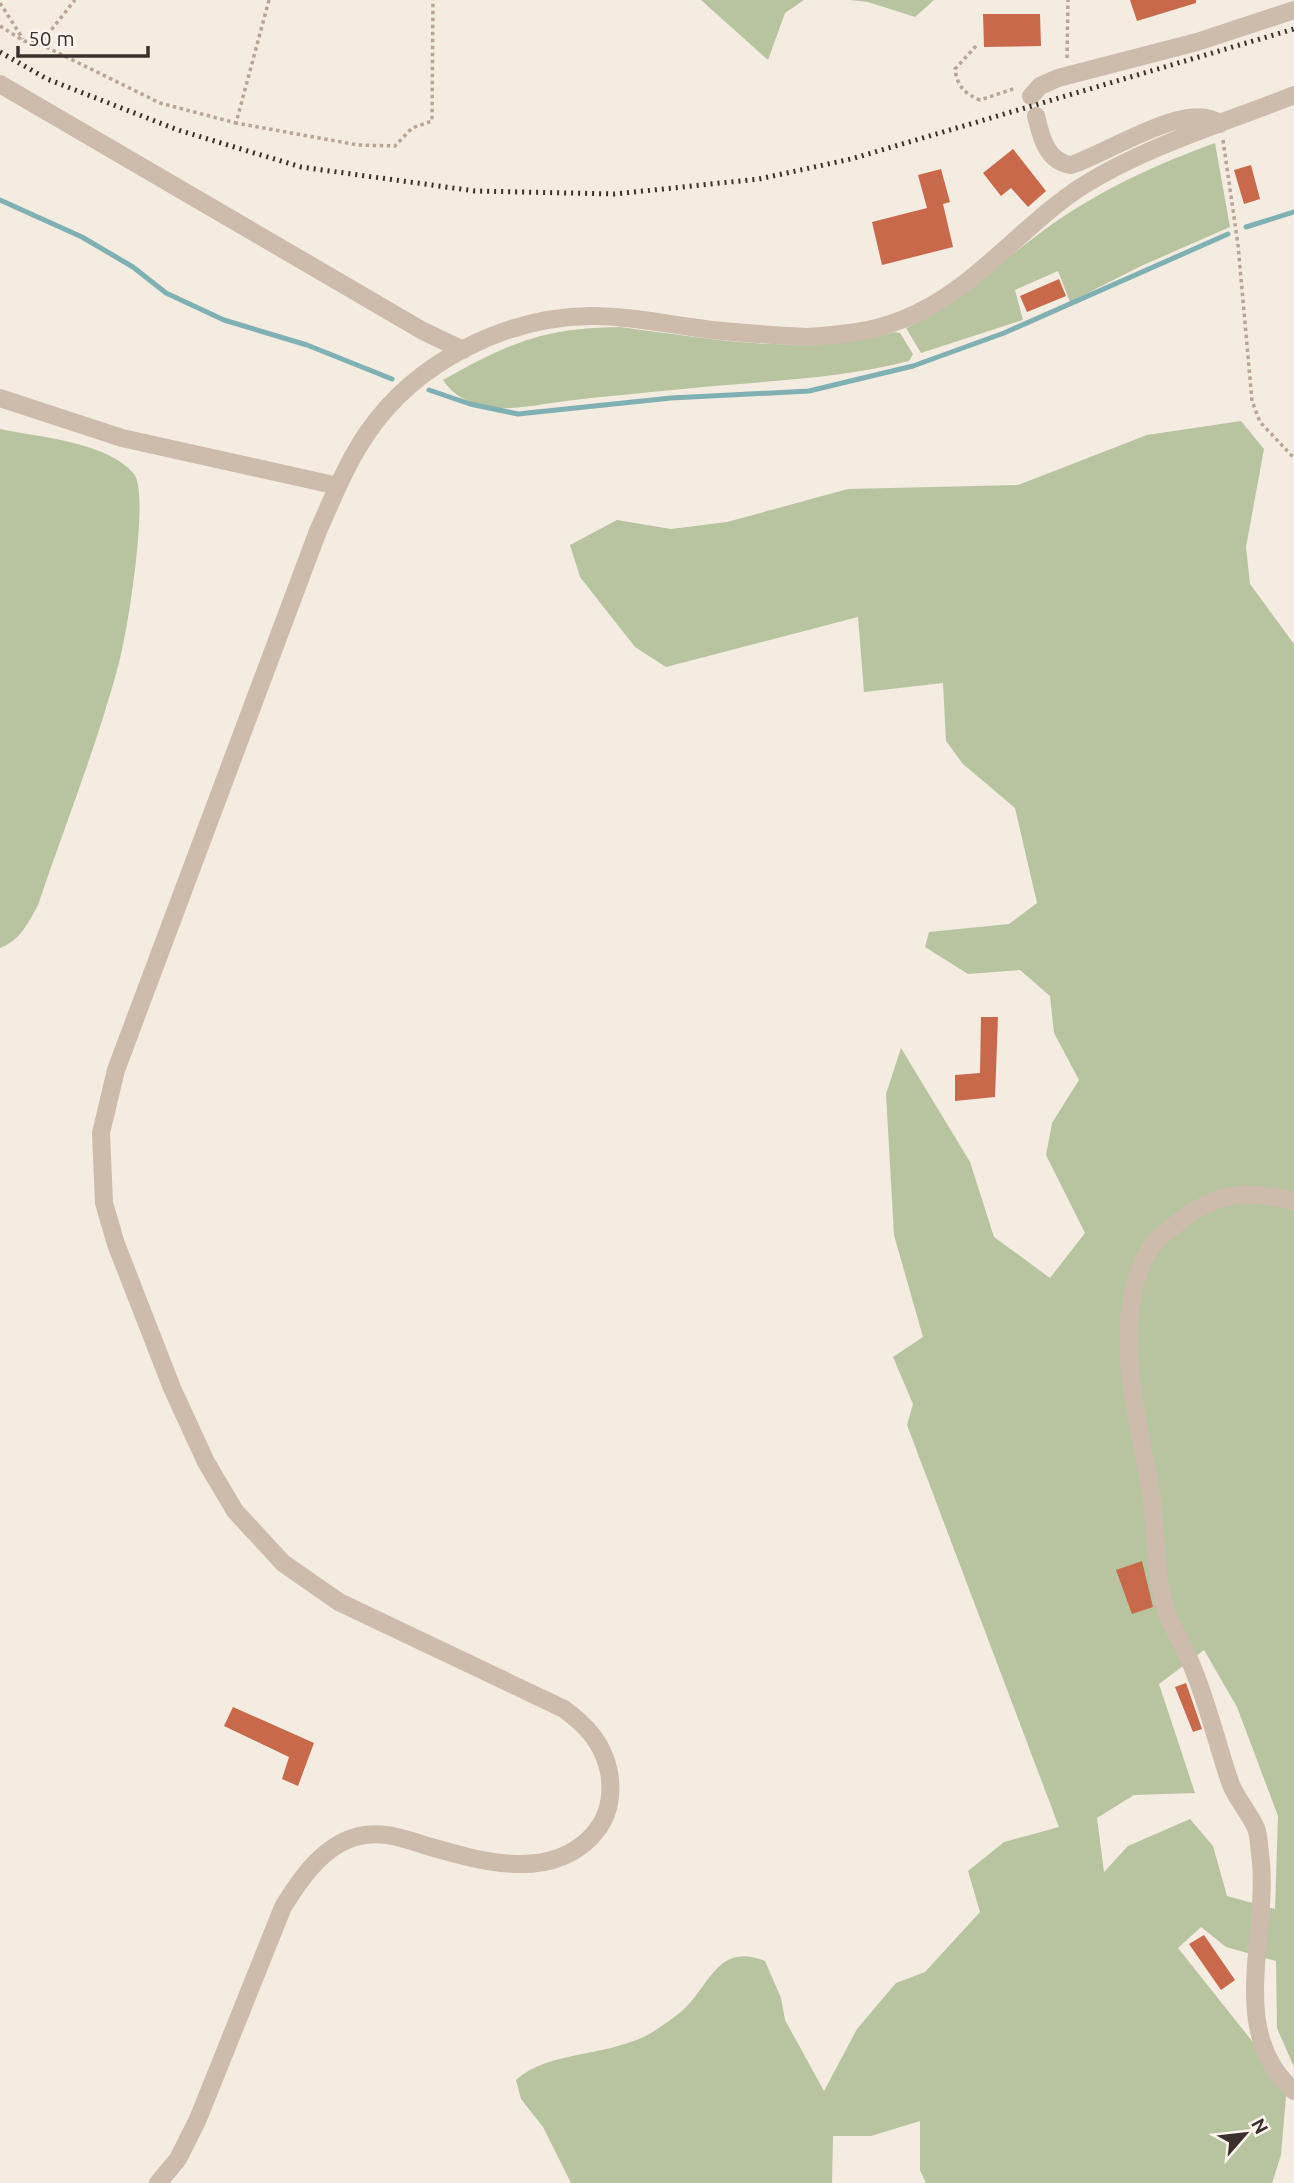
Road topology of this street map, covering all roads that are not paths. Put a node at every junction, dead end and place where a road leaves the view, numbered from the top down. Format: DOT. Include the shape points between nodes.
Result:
graph roads {
  1 [pos="1294,10"];
  2 [pos="0,84"];
  3 [pos="1294,95"];
  4 [pos="1031,96"];
  5 [pos="1035,116"];
  6 [pos="1220,124"];
  7 [pos="463,350"];
  8 [pos="0,398"];
  9 [pos="338,486"];
  10 [pos="1294,1201"];
  11 [pos="1294,2091"];
  12 [pos="158,2183"];
  1 -- 4 [label="street" via="1197,42 1058,78"];
  2 -- 7 [label="street" via="422,331"];
  3 -- 6 [label="street"];
  5 -- 6 [label="street" via="1049,153 1060,164 1072,165 1186,118 1212,117"];
  6 -- 7 [label="street" via="1138,156 1085,185 1047,211 952,292 902,320 871,330 768,335 590,316 523,326"];
  7 -- 9 [label="street" via="394,401 368,431"];
  8 -- 9 [label="street" via="121,438"];
  9 -- 12 [label="street" via="116,1070 102,1133 104,1203 185,1418 221,1490 241,1518 283,1563 339,1602 564,1709 583,1723 600,1743 610,1800 601,1825 589,1839 540,1865 446,1851 381,1833 350,1839 316,1861 283,1907 198,2119 178,2159"];
  10 -- 11 [label="street" via="1249,1192 1194,1210 1150,1248 1139,1273 1129,1321 1140,1441 1152,1496 1155,1564 1164,1607 1192,1665 1231,1785 1256,1829 1262,1870 1256,2024 1269,2064"];
}
